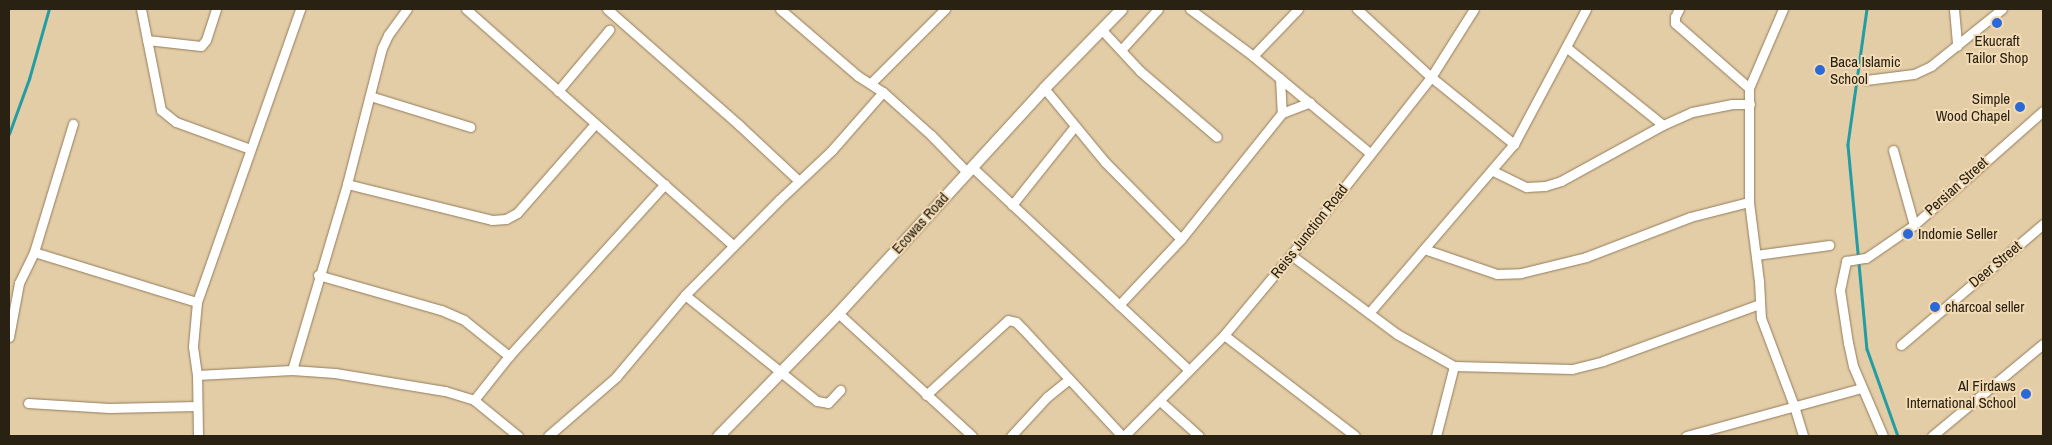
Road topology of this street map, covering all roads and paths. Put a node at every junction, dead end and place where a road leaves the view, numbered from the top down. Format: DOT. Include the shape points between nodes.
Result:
graph roads {
  1 [pos="142,9"];
  2 [pos="216,9"];
  3 [pos="300,9"];
  4 [pos="407,9"];
  5 [pos="466,9"];
  6 [pos="607,9"];
  7 [pos="780,9"];
  8 [pos="1158,9"];
  9 [pos="1190,9"];
  10 [pos="1298,9"];
  11 [pos="1357,9"];
  12 [pos="1474,9"];
  13 [pos="1586,9"];
  14 [pos="1679,9"];
  15 [pos="1783,9"];
  16 [pos="1954,9"];
  17 [pos="2002,9"];
  18 [pos="940,10"];
  19 [pos="1115,11"];
  20 [pos="609,30"];
  21 [pos="1101,30"];
  22 [pos="147,40"];
  23 [pos="1957,46"];
  24 [pos="1566,47"];
  25 [pos="1121,50"];
  26 [pos="1253,56"];
  27 [pos="1431,77"];
  28 [pos="1280,78"];
  29 [pos="1866,80"];
  30 [pos="871,83"];
  31 [pos="1044,88"];
  32 [pos="1749,88"];
  33 [pos="558,91"];
  34 [pos="883,92"];
  35 [pos="370,96"];
  36 [pos="1310,102"];
  37 [pos="1750,104"];
  38 [pos="2043,111"];
  39 [pos="1282,113"];
  40 [pos="72,124"];
  41 [pos="595,124"];
  42 [pos="1663,125"];
  43 [pos="1075,126"];
  44 [pos="470,127"];
  45 [pos="1217,137"];
  46 [pos="1514,144"];
  47 [pos="250,149"];
  48 [pos="1892,150"];
  49 [pos="1370,153"];
  50 [pos="969,169"];
  51 [pos="1493,171"];
  52 [pos="799,181"];
  53 [pos="347,184"];
  54 [pos="664,184"];
  55 [pos="1749,202"];
  56 [pos="1012,205"];
  57 [pos="1914,224"];
  58 [pos="2043,224"];
  59 [pos="1181,239"];
  60 [pos="732,245"];
  61 [pos="1829,245"];
  62 [pos="1424,249"];
  63 [pos="34,252"];
  64 [pos="1291,255"];
  65 [pos="1756,255"];
  66 [pos="318,275"];
  67 [pos="685,295"];
  68 [pos="197,302"];
  69 [pos="1760,304"];
  70 [pos="1119,305"];
  71 [pos="838,313"];
  72 [pos="1369,313"];
  73 [pos="1224,334"];
  74 [pos="9,337"];
  75 [pos="2043,344"];
  76 [pos="1901,345"];
  77 [pos="509,356"];
  78 [pos="1454,366"];
  79 [pos="292,370"];
  80 [pos="1189,370"];
  81 [pos="780,372"];
  82 [pos="197,375"];
  83 [pos="1068,380"];
  84 [pos="1862,388"];
  85 [pos="840,390"];
  86 [pos="926,395"];
  87 [pos="474,400"];
  88 [pos="1160,402"];
  89 [pos="28,403"];
  90 [pos="197,406"];
  91 [pos="1794,406"];
  92 [pos="198,436"];
  93 [pos="518,436"];
  94 [pos="548,436"];
  95 [pos="718,436"];
  96 [pos="972,436"];
  97 [pos="1011,436"];
  98 [pos="1123,436"];
  99 [pos="1199,436"];
  100 [pos="1354,436"];
  101 [pos="1436,436"];
  102 [pos="1686,436"];
  103 [pos="1803,436"];
  104 [pos="1883,436"];
  105 [pos="1932,436"];
  1 -- 22 [label="street"];
  2 -- 22 [label="street" via="201,46"];
  3 -- 47 [label="street"];
  4 -- 35 [label="street" via="388,35"];
  5 -- 33 [label="street"];
  6 -- 52 [label="street"];
  7 -- 30 [label="street" via="858,76"];
  8 -- 25 [label="street"];
  9 -- 26 [label="street"];
  10 -- 26 [label="street"];
  11 -- 27 [label="street"];
  12 -- 27 [label="street, Reiss Junction Road"];
  13 -- 24 [label="street"];
  14 -- 32 [label="street" via="1675,22"];
  15 -- 32 [label="street"];
  16 -- 23 [label="street"];
  17 -- 23 [label="street"];
  18 -- 30 [label="street"];
  19 -- 21 [label="street, Ecowas Road"];
  20 -- 33 [label="street"];
  21 -- 25 [label="street"];
  21 -- 31 [label="street, Ecowas Road"];
  22 -- 47 [label="street" via="161,110 168,118"];
  23 -- 29 [label="street" via="1931,66 1914,74"];
  24 -- 42 [label="street"];
  24 -- 46 [label="street"];
  25 -- 45 [label="street" via="1140,71"];
  26 -- 28 [label="street"];
  27 -- 46 [label="street"];
  27 -- 49 [label="street, Reiss Junction Road"];
  28 -- 36 [label="street"];
  28 -- 39 [label="street"];
  30 -- 34 [label="street"];
  31 -- 43 [label="street"];
  31 -- 50 [label="street, Ecowas Road"];
  32 -- 37 [label="street"];
  33 -- 41 [label="street"];
  34 -- 50 [label="street"];
  34 -- 52 [label="street" via="832,150"];
  35 -- 44 [label="street"];
  35 -- 53 [label="street"];
  36 -- 39 [label="street"];
  36 -- 49 [label="street"];
  37 -- 42 [label="street" via="1692,112"];
  37 -- 55 [label="street"];
  38 -- 57 [label="street, Persian Street"];
  39 -- 59 [label="street"];
  40 -- 63 [label="street"];
  41 -- 53 [label="street" via="517,213 506,219 492,220"];
  41 -- 54 [label="street"];
  42 -- 51 [label="street" via="1561,181 1545,186 1526,187"];
  43 -- 56 [label="street"];
  43 -- 59 [label="street" via="1105,162"];
  46 -- 51 [label="street"];
  47 -- 68 [label="street"];
  48 -- 57 [label="street"];
  49 -- 64 [label="street, Reiss Junction Road"];
  50 -- 56 [label="street"];
  50 -- 71 [label="street, Ecowas Road"];
  51 -- 62 [label="street"];
  52 -- 60 [label="street"];
  53 -- 66 [label="street"];
  54 -- 60 [label="street"];
  54 -- 77 [label="street"];
  55 -- 62 [label="street" via="1690,217 1586,256 1521,273 1498,274"];
  55 -- 65 [label="street"];
  56 -- 70 [label="street"];
  57 -- 84 [label="street, Persian Street" via="1865,258 1849,260 1843,266 1840,290 1848,343"];
  58 -- 76 [label="street, Deer Street"];
  59 -- 70 [label="street"];
  60 -- 67 [label="street"];
  61 -- 65 [label="street"];
  62 -- 72 [label="street"];
  63 -- 68 [label="street"];
  63 -- 74 [label="street" via="19,283"];
  64 -- 72 [label="street"];
  64 -- 73 [label="street, Reiss Junction Road"];
  65 -- 69 [label="street"];
  66 -- 77 [label="street" via="441,310 464,320"];
  66 -- 79 [label="street"];
  67 -- 81 [label="street"];
  67 -- 94 [label="street" via="616,377"];
  68 -- 82 [label="street" via="194,346"];
  69 -- 78 [label="street" via="1603,361 1572,369"];
  69 -- 91 [label="street" via="1763,323"];
  70 -- 80 [label="street"];
  71 -- 81 [label="street, Ecowas Road"];
  71 -- 86 [label="street"];
  72 -- 78 [label="street" via="1397,334"];
  73 -- 80 [label="street, Reiss Junction Road"];
  73 -- 100 [label="street"];
  75 -- 105 [label="street"];
  77 -- 87 [label="street"];
  78 -- 101 [label="street"];
  79 -- 82 [label="street"];
  79 -- 87 [label="street" via="344,374 445,391"];
  80 -- 88 [label="street, Reiss Junction Road"];
  81 -- 85 [label="street" via="824,404"];
  81 -- 95 [label="street, Ecowas Road"];
  82 -- 90 [label="street"];
  83 -- 86 [label="street" via="1023,329 1008,320"];
  83 -- 97 [label="street" via="1047,397"];
  83 -- 98 [label="street"];
  84 -- 91 [label="street"];
  84 -- 104 [label="street"];
  86 -- 96 [label="street"];
  87 -- 93 [label="street"];
  88 -- 98 [label="street, Reiss Junction Road"];
  88 -- 99 [label="street"];
  89 -- 90 [label="street" via="109,408"];
  90 -- 92 [label="street"];
  91 -- 102 [label="street"];
  91 -- 103 [label="street"];
}
